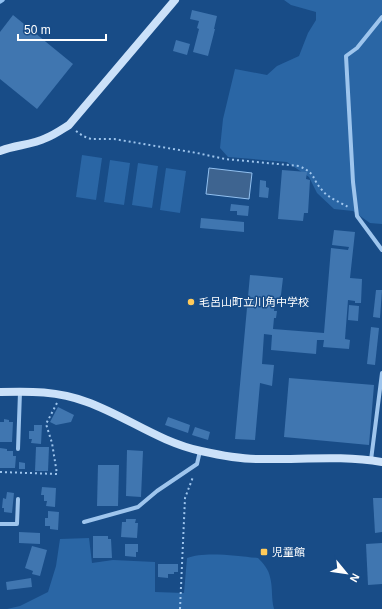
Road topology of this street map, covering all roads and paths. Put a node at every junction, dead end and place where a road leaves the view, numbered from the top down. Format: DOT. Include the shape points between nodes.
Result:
graph roads {
  1 [pos="174,0"];
  2 [pos="382,18"];
  3 [pos="69,125"];
  4 [pos="0,151"];
  5 [pos="356,211"];
  6 [pos="382,250"];
  7 [pos="382,373"];
  8 [pos="0,392"];
  9 [pos="20,392"];
  10 [pos="61,394"];
  11 [pos="18,449"];
  12 [pos="200,451"];
  13 [pos="371,460"];
  14 [pos="382,462"];
  15 [pos="197,464"];
  16 [pos="0,472"];
  17 [pos="18,499"];
  18 [pos="84,522"];
  19 [pos="0,524"];
  20 [pos="180,609"];
  1 -- 3 [label="street"];
  2 -- 5 [label="street" via="357,48 346,56"];
  3 -- 4 [label="street" via="47,138"];
  3 -- 5 [label="path" via="91,139 114,139 225,159 299,166 314,175 321,190 326,194"];
  5 -- 6 [label="street" via="356,216"];
  7 -- 13 [label="street"];
  8 -- 9 [label="street"];
  9 -- 10 [label="street"];
  9 -- 11 [label="street"];
  10 -- 12 [label="street" via="102,408 172,443"];
  10 -- 16 [label="path" via="46,424 57,474"];
  12 -- 13 [label="street" via="256,459"];
  12 -- 15 [label="street"];
  13 -- 14 [label="street"];
  15 -- 18 [label="street" via="138,507"];
  15 -- 20 [label="path" via="186,498"];
  17 -- 19 [label="street" via="17,524"];
}
